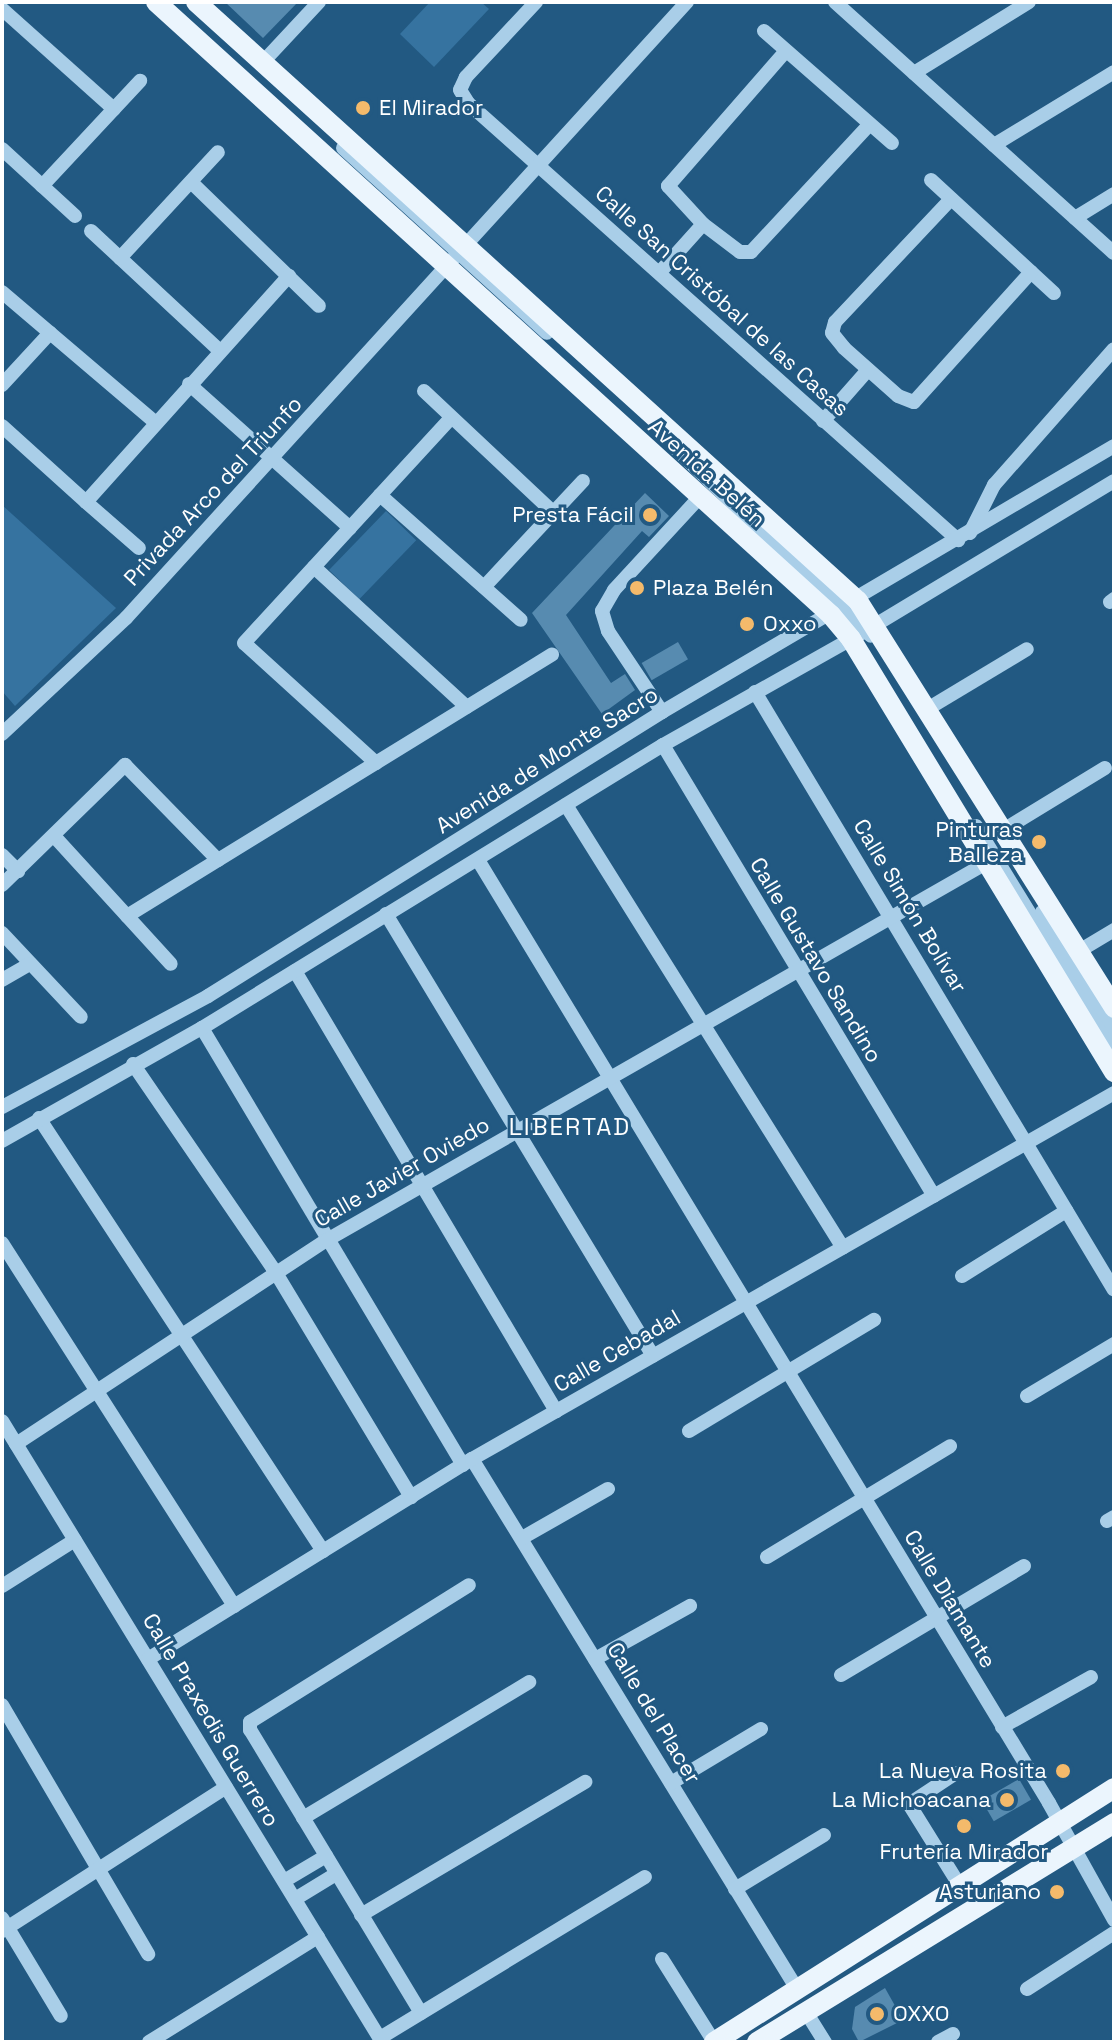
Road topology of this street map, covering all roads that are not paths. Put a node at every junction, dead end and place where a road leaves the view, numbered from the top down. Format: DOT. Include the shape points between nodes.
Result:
graph roads {
  1 [pos="156,2"];
  2 [pos="170,2"];
  3 [pos="184,2"];
  4 [pos="196,2"];
  5 [pos="319,2"];
  6 [pos="536,2"];
  7 [pos="687,2"];
  8 [pos="835,2"];
  9 [pos="1029,2"];
  10 [pos="3,12"];
  11 [pos="764,31"];
  12 [pos="785,52"];
  13 [pos="263,62"];
  14 [pos="1114,72"];
  15 [pos="914,73"];
  16 [pos="140,81"];
  17 [pos="114,109"];
  18 [pos="869,125"];
  19 [pos="892,143"];
  20 [pos="994,145"];
  21 [pos="2,149"];
  22 [pos="218,152"];
  23 [pos="536,165"];
  24 [pos="931,180"];
  25 [pos="191,182"];
  26 [pos="42,186"];
  27 [pos="1114,194"];
  28 [pos="951,199"];
  29 [pos="75,216"];
  30 [pos="1075,218"];
  31 [pos="703,224"];
  32 [pos="91,231"];
  33 [pos="1114,253"];
  34 [pos="120,258"];
  35 [pos="457,259"];
  36 [pos="660,272"];
  37 [pos="1031,272"];
  38 [pos="289,276"];
  39 [pos="1054,293"];
  40 [pos="6,295"];
  41 [pos="319,306"];
  42 [pos="50,333"];
  43 [pos="1114,349"];
  44 [pos="220,351"];
  45 [pos="868,370"];
  46 [pos="189,384"];
  47 [pos="2,385"];
  48 [pos="424,391"];
  49 [pos="451,418"];
  50 [pos="823,421"];
  51 [pos="155,422"];
  52 [pos="2,426"];
  53 [pos="1114,446"];
  54 [pos="271,461"];
  55 [pos="583,481"];
  56 [pos="1114,481"];
  57 [pos="380,495"];
  58 [pos="698,499"];
  59 [pos="86,502"];
  60 [pos="554,513"];
  61 [pos="350,528"];
  62 [pos="964,537"];
  63 [pos="139,548"];
  64 [pos="314,567"];
  65 [pos="484,587"];
  66 [pos="843,609"];
  67 [pos="521,620"];
  68 [pos="863,632"];
  69 [pos="1027,649"];
  70 [pos="552,655"];
  71 [pos="755,692"];
  72 [pos="467,707"];
  73 [pos="929,708"];
  74 [pos="662,712"];
  75 [pos="2,734"];
  76 [pos="663,745"];
  77 [pos="376,763"];
  78 [pos="1105,768"];
  79 [pos="566,805"];
  80 [pos="1005,829"];
  81 [pos="54,836"];
  82 [pos="2,855"];
  83 [pos="218,860"];
  84 [pos="478,860"];
  85 [pos="988,862"];
  86 [pos="18,871"];
  87 [pos="2,885"];
  88 [pos="386,914"];
  89 [pos="127,916"];
  90 [pos="891,917"];
  91 [pos="1114,930"];
  92 [pos="2,933"];
  93 [pos="1079,951"];
  94 [pos="30,964"];
  95 [pos="171,964"];
  96 [pos="295,971"];
  97 [pos="797,971"];
  98 [pos="2,980"];
  99 [pos="1114,1008"];
  100 [pos="81,1017"];
  101 [pos="703,1025"];
  102 [pos="202,1028"];
  103 [pos="1114,1028"];
  104 [pos="1114,1050"];
  105 [pos="133,1064"];
  106 [pos="1114,1072"];
  107 [pos="609,1079"];
  108 [pos="1114,1093"];
  109 [pos="2,1107"];
  110 [pos="39,1118"];
  111 [pos="516,1133"];
  112 [pos="2,1141"];
  113 [pos="1025,1144"];
  114 [pos="420,1187"];
  115 [pos="934,1196"];
  116 [pos="1066,1211"];
  117 [pos="327,1240"];
  118 [pos="2,1243"];
  119 [pos="843,1248"];
  120 [pos="276,1273"];
  121 [pos="962,1276"];
  122 [pos="1114,1290"];
  123 [pos="744,1304"];
  124 [pos="874,1320"];
  125 [pos="185,1333"];
  126 [pos="1114,1344"];
  127 [pos="653,1356"];
  128 [pos="785,1372"];
  129 [pos="98,1390"];
  130 [pos="1027,1396"];
  131 [pos="556,1411"];
  132 [pos="2,1421"];
  133 [pos="689,1431"];
  134 [pos="16,1444"];
  135 [pos="950,1446"];
  136 [pos="468,1462"];
  137 [pos="608,1489"];
  138 [pos="411,1497"];
  139 [pos="862,1497"];
  140 [pos="522,1538"];
  141 [pos="75,1540"];
  142 [pos="323,1551"];
  143 [pos="767,1557"];
  144 [pos="1024,1566"];
  145 [pos="469,1585"];
  146 [pos="2,1586"];
  147 [pos="234,1606"];
  148 [pos="690,1606"];
  149 [pos="936,1619"];
  150 [pos="148,1659"];
  151 [pos="595,1659"];
  152 [pos="841,1675"];
  153 [pos="1091,1677"];
  154 [pos="529,1682"];
  155 [pos="2,1705"];
  156 [pos="1002,1727"];
  157 [pos="761,1729"];
  158 [pos="956,1773"];
  159 [pos="585,1782"];
  160 [pos="671,1783"];
  161 [pos="226,1787"];
  162 [pos="1114,1788"];
  163 [pos="303,1818"];
  164 [pos="1060,1822"];
  165 [pos="1114,1823"];
  166 [pos="824,1835"];
  167 [pos="1075,1847"];
  168 [pos="326,1856"];
  169 [pos="99,1869"];
  170 [pos="336,1874"];
  171 [pos="645,1877"];
  172 [pos="284,1881"];
  173 [pos="960,1886"];
  174 [pos="735,1889"];
  175 [pos="295,1899"];
  176 [pos="361,1915"];
  177 [pos="1114,1920"];
  178 [pos="4,1925"];
  179 [pos="1114,1933"];
  180 [pos="318,1937"];
  181 [pos="148,1954"];
  182 [pos="662,1959"];
  183 [pos="797,1989"];
  184 [pos="1027,1989"];
  185 [pos="806,2012"];
  186 [pos="421,2013"];
  187 [pos="61,2016"];
  188 [pos="953,2034"];
  189 [pos="380,2038"];
  190 [pos="149,2042"];
  191 [pos="364,2042"];
  192 [pos="714,2042"];
  193 [pos="757,2042"];
  194 [pos="825,2042"];
  195 [pos="938,2042"];
  1 -- 35 [label="main road, Avenida Belén"];
  2 -- 35 [label="street"];
  3 -- 35 [label="street"];
  4 -- 13 [label="main road, Avenida Belén"];
  5 -- 13 [label="street"];
  6 -- 23 [label="street, Calle San Cristóbal de las Casas" via="460,90"];
  7 -- 23 [label="street, Privada Arco del Triunfo"];
  8 -- 15 [label="street"];
  9 -- 15 [label="street"];
  10 -- 17 [label="street"];
  11 -- 12 [label="street"];
  12 -- 18 [label="street"];
  12 -- 31 [label="street" via="668,186"];
  13 -- 35 [label="main road, Avenida Belén"];
  14 -- 20 [label="street"];
  15 -- 20 [label="street"];
  16 -- 17 [label="street"];
  17 -- 26 [label="street"];
  18 -- 19 [label="street"];
  18 -- 31 [label="street" via="751,252 740,252"];
  20 -- 30 [label="street"];
  21 -- 26 [label="street"];
  22 -- 25 [label="street"];
  23 -- 35 [label="street, Privada Arco del Triunfo"];
  23 -- 36 [label="street, Calle San Cristóbal de las Casas"];
  24 -- 28 [label="street"];
  25 -- 34 [label="street"];
  25 -- 38 [label="street"];
  26 -- 29 [label="street"];
  27 -- 30 [label="street"];
  28 -- 37 [label="street"];
  28 -- 45 [label="street" via="832,328 837,341"];
  30 -- 33 [label="street"];
  31 -- 36 [label="street"];
  32 -- 34 [label="street"];
  34 -- 44 [label="street"];
  35 -- 54 [label="street, Privada Arco del Triunfo"];
  35 -- 58 [label="main road, Avenida Belén"];
  35 -- 66 [label="main road, Avenida Belén"];
  36 -- 50 [label="street, Calle San Cristóbal de las Casas"];
  37 -- 39 [label="street"];
  37 -- 45 [label="street" via="914,402 905,401"];
  38 -- 41 [label="street"];
  38 -- 44 [label="street"];
  40 -- 42 [label="street"];
  42 -- 47 [label="street"];
  42 -- 51 [label="street"];
  43 -- 62 [label="street" via="994,485"];
  44 -- 46 [label="street"];
  45 -- 50 [label="street"];
  46 -- 51 [label="street"];
  46 -- 54 [label="street"];
  48 -- 49 [label="street"];
  49 -- 57 [label="street"];
  49 -- 60 [label="street"];
  50 -- 62 [label="street, Calle San Cristóbal de las Casas"];
  51 -- 59 [label="street"];
  52 -- 59 [label="street"];
  53 -- 62 [label="street, Avenida de Monte Sacro"];
  54 -- 61 [label="street"];
  54 -- 75 [label="street, Privada Arco del Triunfo" via="126,618"];
  55 -- 60 [label="street"];
  56 -- 68 [label="street"];
  57 -- 61 [label="street"];
  57 -- 65 [label="street"];
  58 -- 66 [label="main road, Avenida Belén"];
  58 -- 74 [label="street" via="614,590 602,611 608,631"];
  59 -- 63 [label="street"];
  60 -- 65 [label="street"];
  61 -- 64 [label="street"];
  62 -- 66 [label="street, Avenida de Monte Sacro"];
  64 -- 72 [label="street"];
  64 -- 77 [label="street" via="244,643"];
  65 -- 67 [label="street"];
  66 -- 68 [label="main road, Avenida Belén"];
  66 -- 68 [label="main road, Avenida Belén"];
  66 -- 74 [label="street, Avenida de Monte Sacro"];
  68 -- 71 [label="street"];
  68 -- 73 [label="main road, Avenida Belén"];
  68 -- 85 [label="main road, Avenida Belén"];
  68 -- 103 [label="street"];
  68 -- 104 [label="street"];
  69 -- 73 [label="street"];
  70 -- 72 [label="street"];
  71 -- 76 [label="street"];
  71 -- 90 [label="street, Calle Simón Bolívar"];
  72 -- 77 [label="street"];
  73 -- 80 [label="main road, Avenida Belén"];
  74 -- 109 [label="street, Avenida de Monte Sacro" via="208,996"];
  76 -- 79 [label="street"];
  76 -- 97 [label="street, Calle Gustavo Sandino"];
  77 -- 83 [label="street"];
  78 -- 80 [label="street"];
  79 -- 84 [label="street"];
  79 -- 101 [label="street"];
  80 -- 93 [label="main road, Avenida Belén"];
  81 -- 83 [label="street" via="125,765"];
  81 -- 86 [label="street"];
  81 -- 89 [label="street"];
  82 -- 86 [label="street"];
  83 -- 89 [label="street"];
  84 -- 88 [label="street"];
  84 -- 107 [label="street, Calle Diamante"];
  85 -- 90 [label="street, Calle Javier Oviedo"];
  85 -- 106 [label="main road, Avenida Belén"];
  86 -- 87 [label="street"];
  88 -- 96 [label="street"];
  88 -- 111 [label="street"];
  89 -- 95 [label="street"];
  90 -- 97 [label="street, Calle Javier Oviedo"];
  90 -- 113 [label="street, Calle Simón Bolívar"];
  91 -- 93 [label="street"];
  92 -- 94 [label="street"];
  93 -- 99 [label="main road, Avenida Belén"];
  94 -- 98 [label="street"];
  94 -- 100 [label="street"];
  96 -- 102 [label="street"];
  96 -- 114 [label="street"];
  97 -- 101 [label="street, Calle Javier Oviedo"];
  97 -- 115 [label="street, Calle Gustavo Sandino"];
  101 -- 107 [label="street, Calle Javier Oviedo"];
  101 -- 119 [label="street"];
  102 -- 105 [label="street"];
  102 -- 117 [label="street, Calle del Placer"];
  105 -- 110 [label="street"];
  105 -- 120 [label="street"];
  107 -- 111 [label="street, Calle Javier Oviedo"];
  107 -- 123 [label="street, Calle Diamante"];
  108 -- 113 [label="street, Calle Cebadal"];
  110 -- 112 [label="street"];
  110 -- 125 [label="street"];
  111 -- 114 [label="street, Calle Javier Oviedo"];
  111 -- 127 [label="street"];
  113 -- 115 [label="street, Calle Cebadal"];
  113 -- 116 [label="street, Calle Simón Bolívar"];
  114 -- 117 [label="street, Calle Javier Oviedo"];
  114 -- 131 [label="street"];
  115 -- 119 [label="street, Calle Cebadal"];
  116 -- 121 [label="street"];
  116 -- 122 [label="street, Calle Simón Bolívar"];
  117 -- 120 [label="street, Calle Javier Oviedo"];
  117 -- 136 [label="street, Calle del Placer"];
  118 -- 129 [label="street"];
  119 -- 123 [label="street, Calle Cebadal"];
  120 -- 125 [label="street, Calle Javier Oviedo"];
  120 -- 138 [label="street"];
  123 -- 127 [label="street, Calle Cebadal"];
  123 -- 128 [label="street, Calle Diamante"];
  124 -- 128 [label="street"];
  125 -- 129 [label="street, Calle Javier Oviedo"];
  125 -- 142 [label="street"];
  126 -- 130 [label="street"];
  127 -- 131 [label="street, Calle Cebadal"];
  128 -- 133 [label="street"];
  128 -- 139 [label="street, Calle Diamante"];
  129 -- 134 [label="street, Calle Javier Oviedo"];
  129 -- 147 [label="street"];
  131 -- 136 [label="street, Calle Cebadal"];
  132 -- 134 [label="street, Calle Praxedis Guerrero"];
  134 -- 141 [label="street, Calle Praxedis Guerrero"];
  135 -- 139 [label="street"];
  136 -- 138 [label="street, Calle Cebadal"];
  136 -- 140 [label="street, Calle del Placer"];
  137 -- 140 [label="street"];
  138 -- 142 [label="street, Calle Cebadal"];
  139 -- 143 [label="street"];
  139 -- 149 [label="street, Calle Diamante"];
  140 -- 151 [label="street, Calle del Placer"];
  141 -- 146 [label="street"];
  141 -- 150 [label="street, Calle Praxedis Guerrero"];
  142 -- 147 [label="street, Calle Cebadal"];
  144 -- 149 [label="street"];
  145 -- 163 [label="street" via="250,1722"];
  147 -- 150 [label="street, Calle Cebadal"];
  148 -- 151 [label="street"];
  149 -- 152 [label="street"];
  149 -- 156 [label="street, Calle Diamante"];
  150 -- 161 [label="street, Calle Praxedis Guerrero"];
  151 -- 160 [label="street, Calle del Placer"];
  153 -- 156 [label="street"];
  154 -- 163 [label="street"];
  155 -- 169 [label="street"];
  156 -- 164 [label="street, Calle Diamante"];
  157 -- 160 [label="street"];
  158 -- 173 [label="street" via="909,1804"];
  159 -- 176 [label="street"];
  160 -- 174 [label="street, Calle del Placer"];
  161 -- 169 [label="street"];
  161 -- 172 [label="street, Calle Praxedis Guerrero"];
  162 -- 164 [label="main road"];
  163 -- 168 [label="street"];
  164 -- 167 [label="street, Calle Diamante"];
  164 -- 173 [label="main road"];
  165 -- 167 [label="main road"];
  166 -- 174 [label="street"];
  167 -- 177 [label="street, Calle Diamante"];
  167 -- 185 [label="main road"];
  168 -- 170 [label="street"];
  168 -- 172 [label="street"];
  169 -- 178 [label="street"];
  169 -- 181 [label="street"];
  170 -- 175 [label="street"];
  170 -- 176 [label="street"];
  171 -- 186 [label="street"];
  172 -- 175 [label="street, Calle Praxedis Guerrero"];
  173 -- 183 [label="main road"];
  174 -- 183 [label="street, Calle del Placer"];
  175 -- 180 [label="street, Calle Praxedis Guerrero"];
  176 -- 186 [label="street"];
  178 -- 187 [label="street"];
  179 -- 184 [label="street"];
  180 -- 189 [label="street, Calle Praxedis Guerrero"];
  180 -- 190 [label="street"];
  182 -- 192 [label="street"];
  183 -- 192 [label="main road"];
  185 -- 193 [label="main road"];
  185 -- 194 [label="street"];
  186 -- 189 [label="street"];
  188 -- 195 [label="street"];
  189 -- 191 [label="street"];
}
